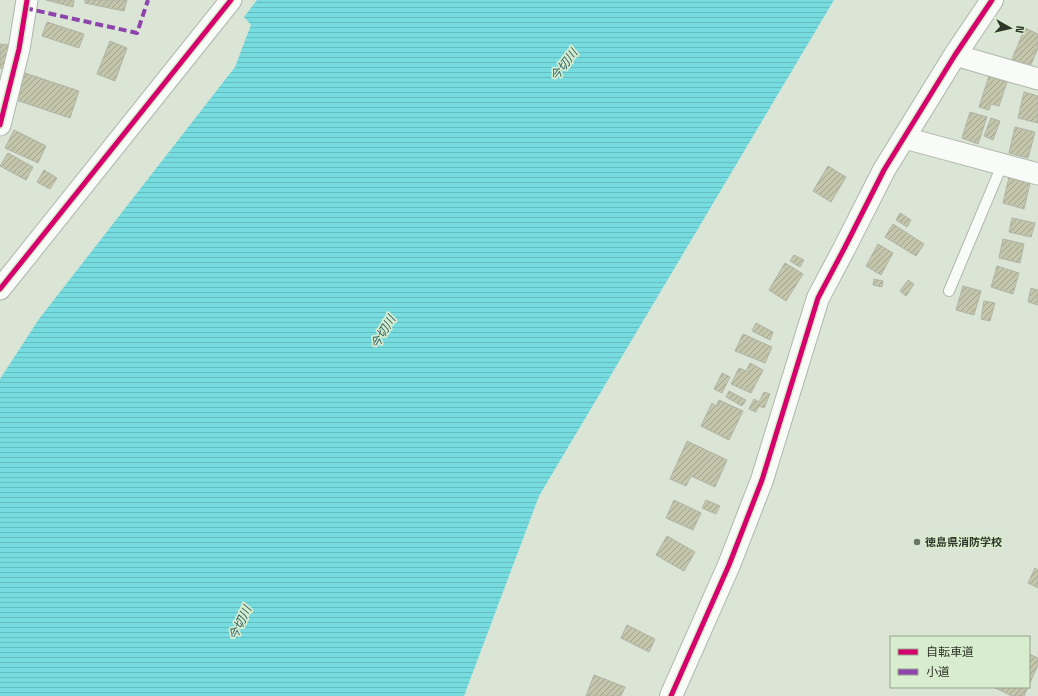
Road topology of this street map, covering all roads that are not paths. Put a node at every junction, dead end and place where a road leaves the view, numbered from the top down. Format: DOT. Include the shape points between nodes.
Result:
graph roads {
  1 [pos="27,0"];
  2 [pos="231,0"];
  3 [pos="992,0"];
  4 [pos="955,55"];
  5 [pos="1038,79"];
  6 [pos="0,123"];
  7 [pos="905,138"];
  8 [pos="1002,165"];
  9 [pos="1038,174"];
  10 [pos="0,289"];
  11 [pos="949,291"];
  12 [pos="670,696"];
  1 -- 6 [label="street" via="19,49"];
  2 -- 10 [label="street"];
  3 -- 4 [label="street"];
  4 -- 5 [label="street"];
  4 -- 7 [label="street"];
  7 -- 8 [label="street"];
  7 -- 12 [label="street" via="884,170 818,298 762,480 729,565"];
  8 -- 9 [label="street"];
  8 -- 11 [label="lane"];
}
